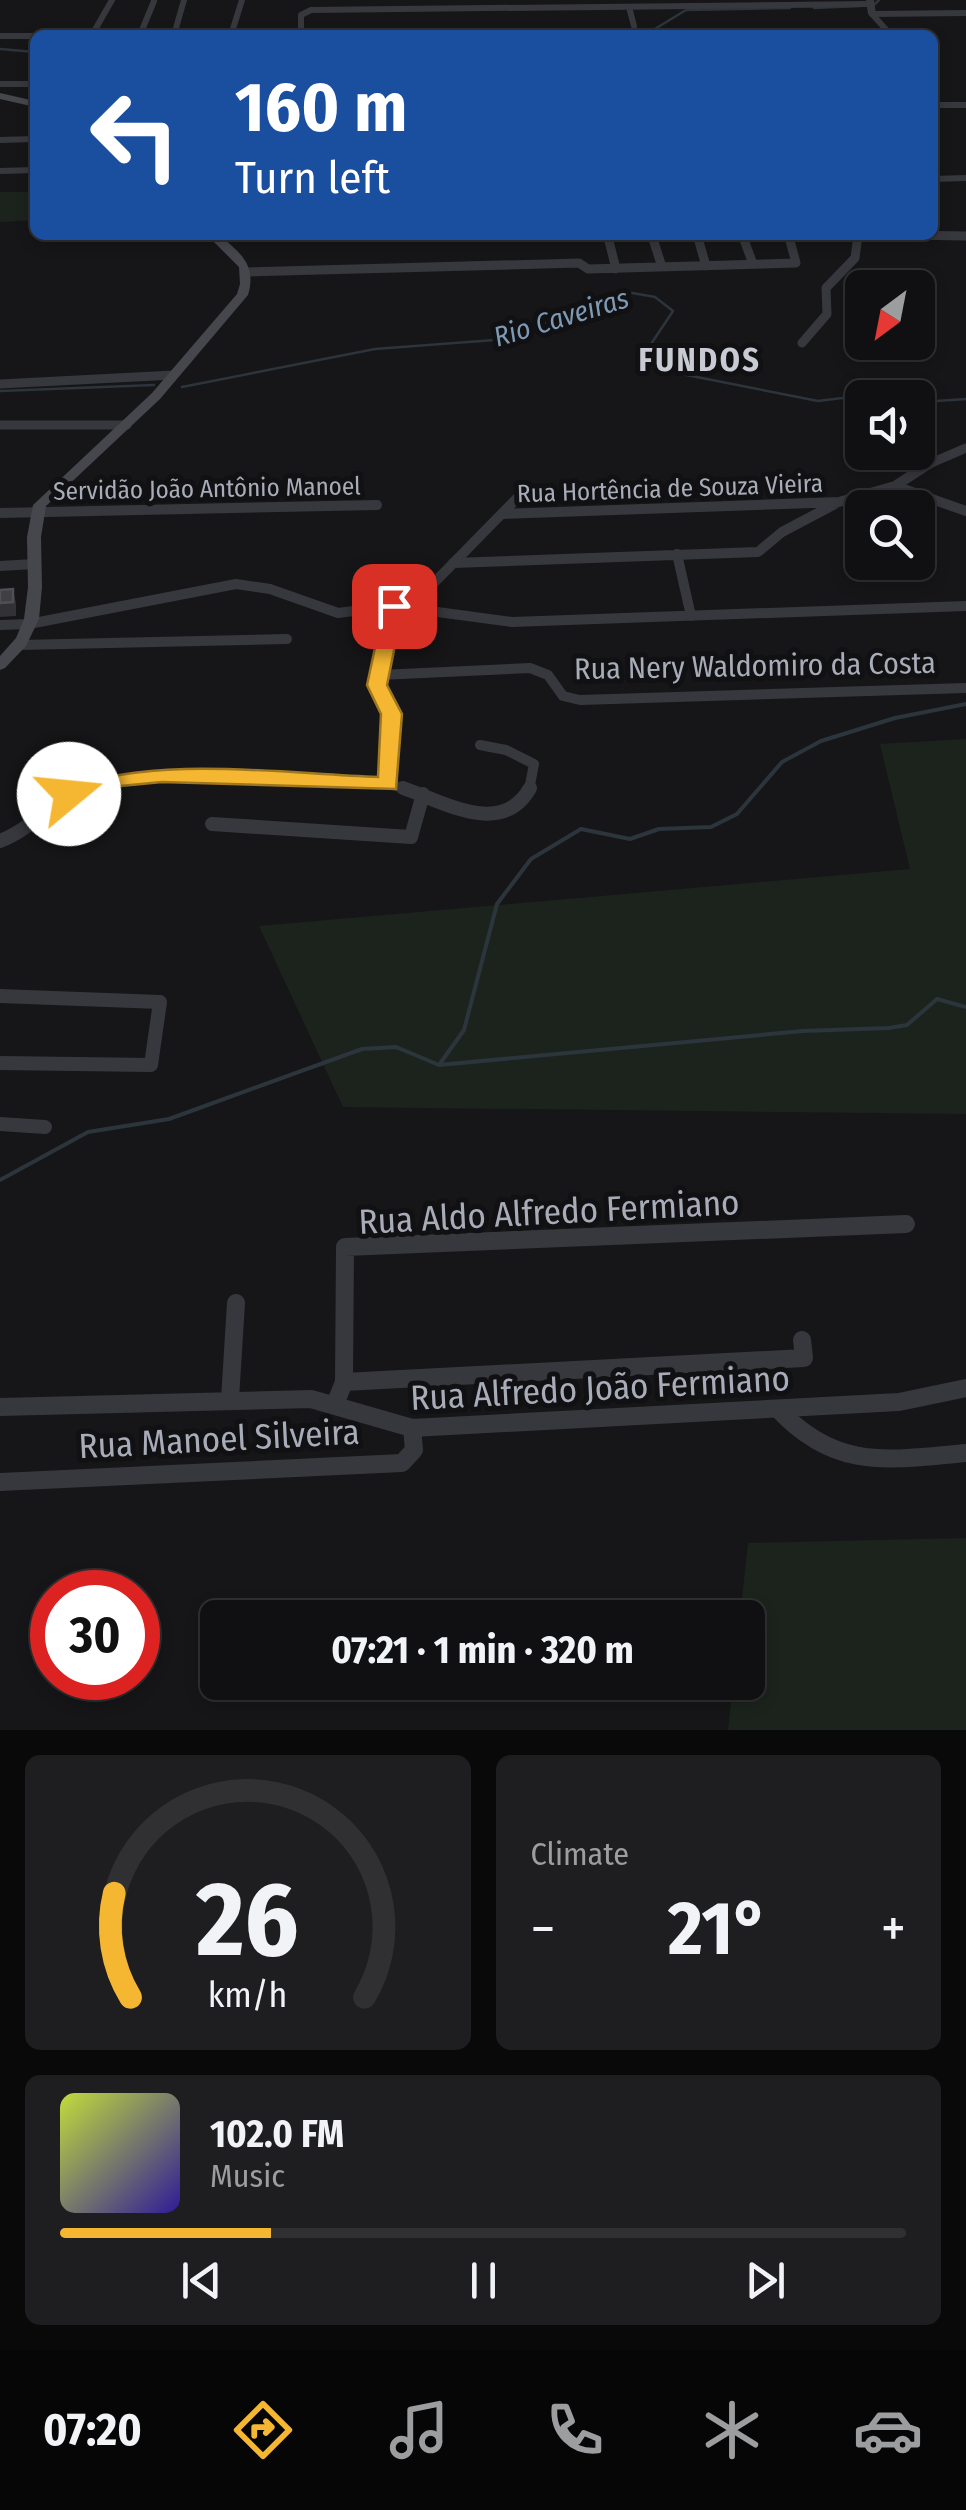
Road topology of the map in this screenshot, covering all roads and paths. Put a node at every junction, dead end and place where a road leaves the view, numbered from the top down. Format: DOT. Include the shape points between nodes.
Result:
graph roads {
  1 [pos="112,0"];
  2 [pos="184,0"];
  3 [pos="242,0"];
  4 [pos="313,0"];
  5 [pos="154,1"];
  6 [pos="870,2"];
  7 [pos="726,3"];
  8 [pos="629,7"];
  9 [pos="528,8"];
  10 [pos="310,10"];
  11 [pos="966,13"];
  12 [pos="872,14"];
  13 [pos="634,26"];
  14 [pos="95,30"];
  15 [pos="142,30"];
  16 [pos="175,30"];
  17 [pos="233,30"];
  18 [pos="305,30"];
  19 [pos="532,30"];
  20 [pos="886,30"];
  21 [pos="0,36"];
  22 [pos="30,36"];
  23 [pos="0,84"];
  24 [pos="30,84"];
  25 [pos="0,96"];
  26 [pos="30,103"];
  27 [pos="938,105"];
  28 [pos="966,105"];
  29 [pos="30,139"];
  30 [pos="0,140"];
  31 [pos="30,170"];
  32 [pos="0,171"];
  33 [pos="966,178"];
  34 [pos="938,180"];
  35 [pos="938,236"];
  36 [pos="966,236"];
  37 [pos="218,240"];
  38 [pos="653,240"];
  39 [pos="699,240"];
  40 [pos="745,240"];
  41 [pos="790,240"];
  42 [pos="858,240"];
  43 [pos="609,241"];
  44 [pos="754,264"];
  45 [pos="706,266"];
  46 [pos="662,267"];
  47 [pos="616,268"];
  48 [pos="248,272"];
  49 [pos="802,343"];
  50 [pos="174,375"];
  51 [pos="0,384"];
  52 [pos="0,425"];
  53 [pos="127,425"];
  54 [pos="966,448"];
  55 [pos="896,486"];
  56 [pos="524,490"];
  57 [pos="839,502"];
  58 [pos="378,505"];
  59 [pos="38,511"];
  60 [pos="966,511"];
  61 [pos="0,513"];
  62 [pos="502,514"];
  63 [pos="677,554"];
  64 [pos="453,563"];
  65 [pos="34,564"];
  66 [pos="0,566"];
  67 [pos="394,606"];
  68 [pos="966,606"];
  69 [pos="691,616"];
  70 [pos="0,624"];
  71 [pos="30,624"];
  72 [pos="287,639"];
  73 [pos="19,645"];
  74 [pos="0,665"];
  75 [pos="379,675"];
  76 [pos="966,688"];
  77 [pos="480,745"];
  78 [pos="388,784"];
  79 [pos="423,794"];
  80 [pos="212,824"];
  81 [pos="0,841"];
  82 [pos="0,996"];
  83 [pos="0,1063"];
  84 [pos="0,1124"];
  85 [pos="46,1126"];
  86 [pos="906,1224"];
  87 [pos="236,1303"];
  88 [pos="802,1340"];
  89 [pos="344,1382"];
  90 [pos="966,1388"];
  91 [pos="230,1399"];
  92 [pos="336,1402"];
  93 [pos="0,1407"];
  94 [pos="778,1410"];
  95 [pos="412,1428"];
  96 [pos="966,1453"];
  97 [pos="0,1482"];
  1 -- 14 [label="street"];
  2 -- 16 [label="street"];
  3 -- 17 [label="street"];
  4 -- 10 [label="street"];
  5 -- 15 [label="street"];
  6 -- 7 [label="street"];
  6 -- 12 [label="street"];
  7 -- 8 [label="street"];
  8 -- 9 [label="street"];
  8 -- 13 [label="street"];
  9 -- 10 [label="street"];
  9 -- 19 [label="street"];
  10 -- 18 [label="street" via="301,15"];
  11 -- 12 [label="street"];
  12 -- 20 [label="street"];
  21 -- 22 [label="street"];
  23 -- 24 [label="street"];
  25 -- 26 [label="main road"];
  27 -- 28 [label="street"];
  29 -- 30 [label="street"];
  31 -- 32 [label="street"];
  33 -- 34 [label="street"];
  35 -- 36 [label="street"];
  37 -- 48 [label="main road"];
  38 -- 46 [label="street"];
  39 -- 45 [label="street"];
  40 -- 44 [label="street"];
  41 -- 44 [label="street" via="796,263"];
  42 -- 49 [label="street" via="856,258 826,288 827,314"];
  43 -- 47 [label="street"];
  44 -- 45 [label="street"];
  45 -- 46 [label="street"];
  46 -- 47 [label="street"];
  47 -- 48 [label="street"];
  48 -- 50 [label="main road" via="242,295"];
  50 -- 51 [label="street"];
  50 -- 53 [label="main road"];
  52 -- 53 [label="street"];
  53 -- 59 [label="main road" via="52,490"];
  54 -- 55 [label="street"];
  55 -- 57 [label="street"];
  55 -- 60 [label="street"];
  56 -- 62 [label="street"];
  57 -- 62 [label="street, Rua Hortência de Souza Vieira"];
  57 -- 63 [label="street" via="758,552"];
  58 -- 59 [label="street, Servidão João Antônio Manoel"];
  59 -- 61 [label="street, Servidão João Antônio Manoel"];
  59 -- 65 [label="main road"];
  62 -- 64 [label="street"];
  63 -- 64 [label="street"];
  63 -- 69 [label="street"];
  64 -- 67 [label="street" via="420,596"];
  65 -- 66 [label="street"];
  65 -- 71 [label="main road"];
  67 -- 69 [label="street" via="502,622"];
  67 -- 71 [label="street" via="338,613 236,584"];
  67 -- 75 [label="street"];
  68 -- 69 [label="street"];
  70 -- 71 [label="street"];
  71 -- 73 [label="main road"];
  72 -- 73 [label="street"];
  73 -- 74 [label="main road"];
  75 -- 76 [label="street, Rua Nery Waldomiro da Costa" via="530,668 548,675 563,696 580,700"];
  75 -- 78 [label="street" via="377,685 392,714"];
  77 -- 79 [label="street" via="534,764 534,778 518,805 474,814"];
  78 -- 79 [label="street"];
  78 -- 81 [label="street" via="177,776 107,781 69,794"];
  79 -- 80 [label="street" via="412,837"];
  82 -- 83 [label="street" via="160,1002 151,1065"];
  84 -- 85 [label="street"];
  86 -- 89 [label="street, Rua Aldo Alfredo Fermiano" via="346,1247"];
  87 -- 91 [label="street"];
  88 -- 89 [label="street" via="804,1358"];
  89 -- 92 [label="street, Rua Aldo Alfredo Fermiano"];
  90 -- 94 [label="street, Rua Alfredo João Fermiano" via="899,1402"];
  91 -- 92 [label="street, Rua Alfredo João Fermiano"];
  91 -- 93 [label="street, Rua Alfredo João Fermiano"];
  92 -- 95 [label="street, Rua Alfredo João Fermiano" via="380,1424"];
  94 -- 95 [label="street, Rua Alfredo João Fermiano"];
  94 -- 96 [label="street" via="812,1445 847,1457"];
  95 -- 97 [label="street, Rua Manoel Silveira" via="414,1450 402,1463"];
}
